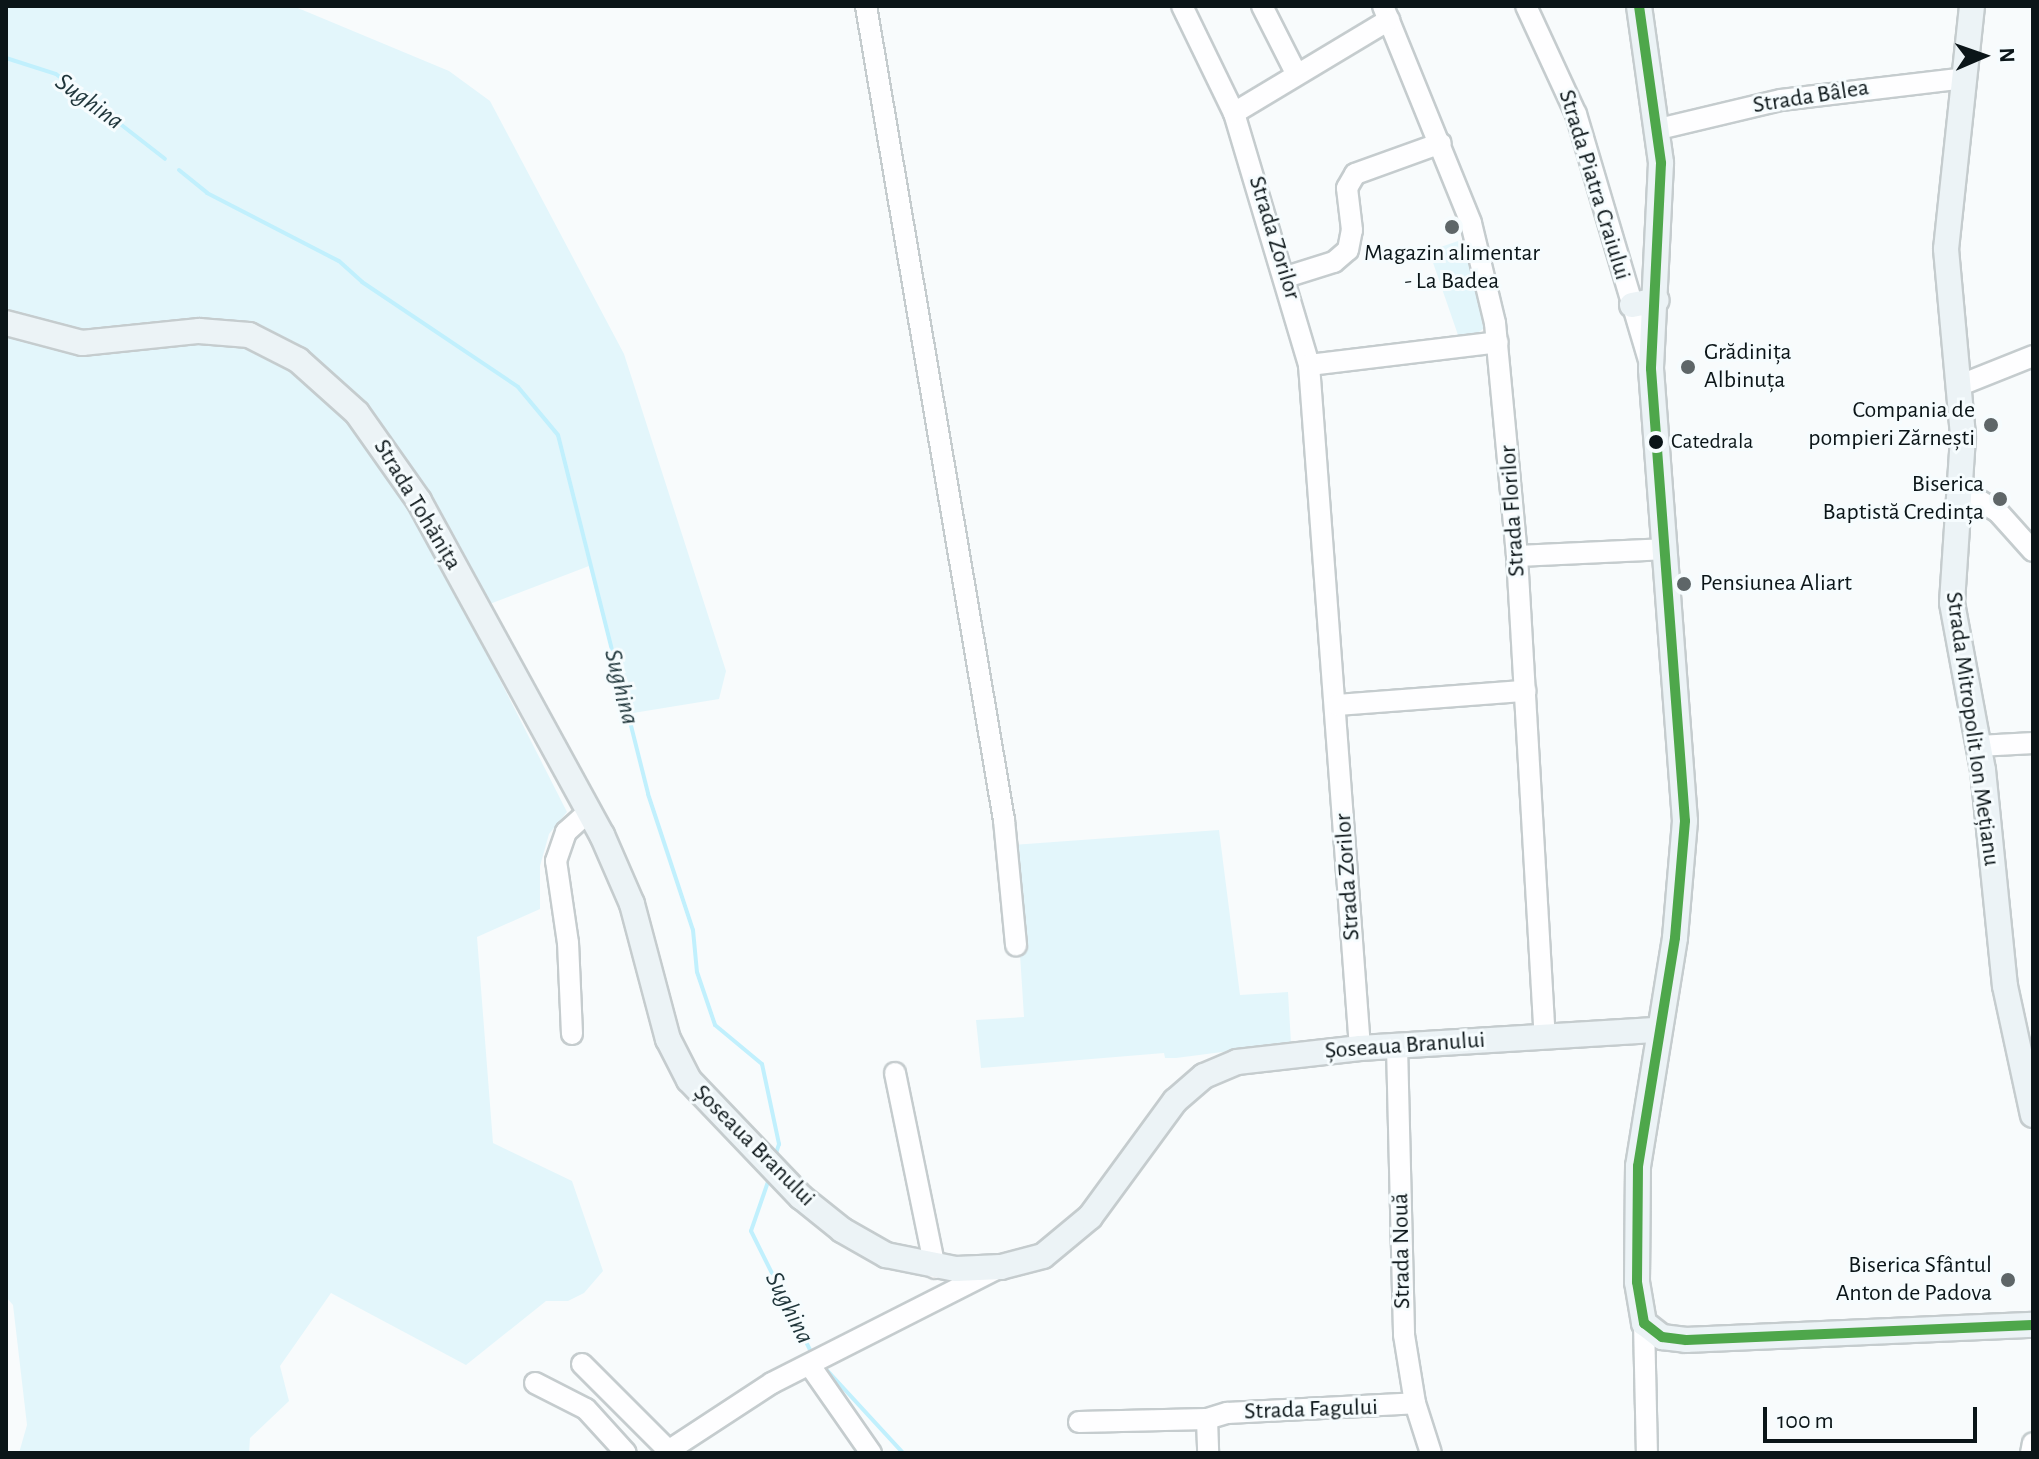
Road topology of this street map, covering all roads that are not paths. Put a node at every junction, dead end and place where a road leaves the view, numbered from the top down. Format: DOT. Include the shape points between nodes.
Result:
graph roads {
  1 [pos="866,6"];
  2 [pos="1182,6"];
  3 [pos="1262,6"];
  4 [pos="1526,6"];
  5 [pos="1639,6"];
  6 [pos="1972,6"];
  7 [pos="1981,6"];
  8 [pos="1386,13"];
  9 [pos="1966,74"];
  10 [pos="1297,75"];
  11 [pos="1234,113"];
  12 [pos="1659,129"];
  13 [pos="1441,143"];
  14 [pos="1286,277"];
  15 [pos="1657,300"];
  16 [pos="1632,305"];
  17 [pos="6,323"];
  18 [pos="1498,342"];
  19 [pos="2033,356"];
  20 [pos="1309,365"];
  21 [pos="1651,369"];
  22 [pos="1958,386"];
  23 [pos="1961,489"];
  24 [pos="1663,549"];
  25 [pos="2033,551"];
  26 [pos="1517,556"];
  27 [pos="1525,691"];
  28 [pos="1337,705"];
  29 [pos="539,725"];
  30 [pos="2033,743"];
  31 [pos="1979,746"];
  32 [pos="588,812"];
  33 [pos="1016,945"];
  34 [pos="1658,1030"];
  35 [pos="572,1034"];
  36 [pos="1545,1036"];
  37 [pos="1397,1046"];
  38 [pos="1360,1048"];
  39 [pos="895,1073"];
  40 [pos="2033,1115"];
  41 [pos="1001,1267"];
  42 [pos="935,1268"];
  43 [pos="1644,1323"];
  44 [pos="2033,1325"];
  45 [pos="582,1364"];
  46 [pos="811,1367"];
  47 [pos="535,1383"];
  48 [pos="1415,1403"];
  49 [pos="1207,1419"];
  50 [pos="1079,1422"];
  51 [pos="2033,1443"];
  52 [pos="667,1452"];
  53 [pos="626,1453"];
  54 [pos="871,1453"];
  55 [pos="1208,1453"];
  56 [pos="1431,1453"];
  57 [pos="1647,1453"];
  58 [pos="2031,1453"];
  1 -- 33 [label="street" via="1004,820"];
  2 -- 11 [label="street, Strada Zorilor"];
  3 -- 10 [label="street"];
  4 -- 16 [label="street, Strada Piatra Craiului" via="1576,114"];
  5 -- 12 [label="main road"];
  6 -- 9 [label="main road, Strada Mitropolit Ion Mețianu"];
  7 -- 9 [label="street" via="1974,70"];
  8 -- 10 [label="street"];
  8 -- 13 [label="street, Strada Florilor"];
  9 -- 12 [label="street, Strada Bâlea" via="1795,97"];
  9 -- 22 [label="main road, Strada Mitropolit Ion Mețianu" via="1946,249"];
  10 -- 11 [label="street"];
  11 -- 14 [label="street, Strada Zorilor"];
  12 -- 15 [label="main road"];
  13 -- 14 [label="street" via="1355,174 1347,188 1352,230 1348,250 1334,262"];
  13 -- 18 [label="street, Strada Florilor" via="1471,223"];
  14 -- 20 [label="street, Strada Zorilor"];
  15 -- 16 [label="main road"];
  15 -- 21 [label="main road"];
  16 -- 21 [label="street, Strada Piatra Craiului"];
  17 -- 29 [label="main road, Strada Tohănița" via="82,343 233,332 264,340 314,372 357,413 397,464"];
  18 -- 20 [label="street"];
  18 -- 26 [label="street, Strada Florilor"];
  19 -- 22 [label="street"];
  20 -- 28 [label="street, Strada Zorilor"];
  21 -- 24 [label="main road"];
  22 -- 23 [label="main road, Strada Mitropolit Ion Mețianu"];
  23 -- 25 [label="street" via="1998,512"];
  23 -- 31 [label="main road, Strada Mitropolit Ion Mețianu" via="1952,603"];
  24 -- 26 [label="street"];
  24 -- 34 [label="main road" via="1685,821 1680,897"];
  26 -- 27 [label="street, Strada Florilor"];
  27 -- 28 [label="street"];
  27 -- 36 [label="street, Strada Florilor"];
  28 -- 38 [label="street, Strada Zorilor"];
  29 -- 32 [label="main road, Șoseaua Branului"];
  30 -- 31 [label="street"];
  31 -- 40 [label="main road, Strada Mitropolit Ion Mețianu" via="2005,986"];
  32 -- 35 [label="street" via="566,832 556,861 568,943"];
  32 -- 42 [label="main road, Șoseaua Branului" via="632,904 677,1060 706,1102 822,1215 871,1248"];
  34 -- 36 [label="main road, Șoseaua Branului"];
  34 -- 43 [label="main road" via="1638,1166 1637,1282"];
  36 -- 37 [label="main road, Șoseaua Branului"];
  37 -- 38 [label="main road, Șoseaua Branului"];
  37 -- 48 [label="street, Strada Nouă" via="1403,1321"];
  38 -- 41 [label="main road, Șoseaua Branului" via="1255,1058 1204,1076 1175,1101 1076,1234 1043,1256"];
  39 -- 42 [label="street"];
  41 -- 42 [label="main road, Șoseaua Branului"];
  41 -- 46 [label="street, Șoseaua Branului"];
  43 -- 44 [label="main road" via="1662,1337 1686,1340"];
  43 -- 57 [label="street"];
  45 -- 52 [label="street"];
  46 -- 52 [label="street, Șoseaua Branului" via="749,1397"];
  46 -- 54 [label="street"];
  47 -- 53 [label="street" via="586,1409"];
  48 -- 49 [label="street, Strada Fagului" via="1227,1413"];
  48 -- 56 [label="street, Strada Nouă"];
  49 -- 50 [label="street, Strada Fagului"];
  49 -- 55 [label="street"];
  51 -- 58 [label="street"];
}
